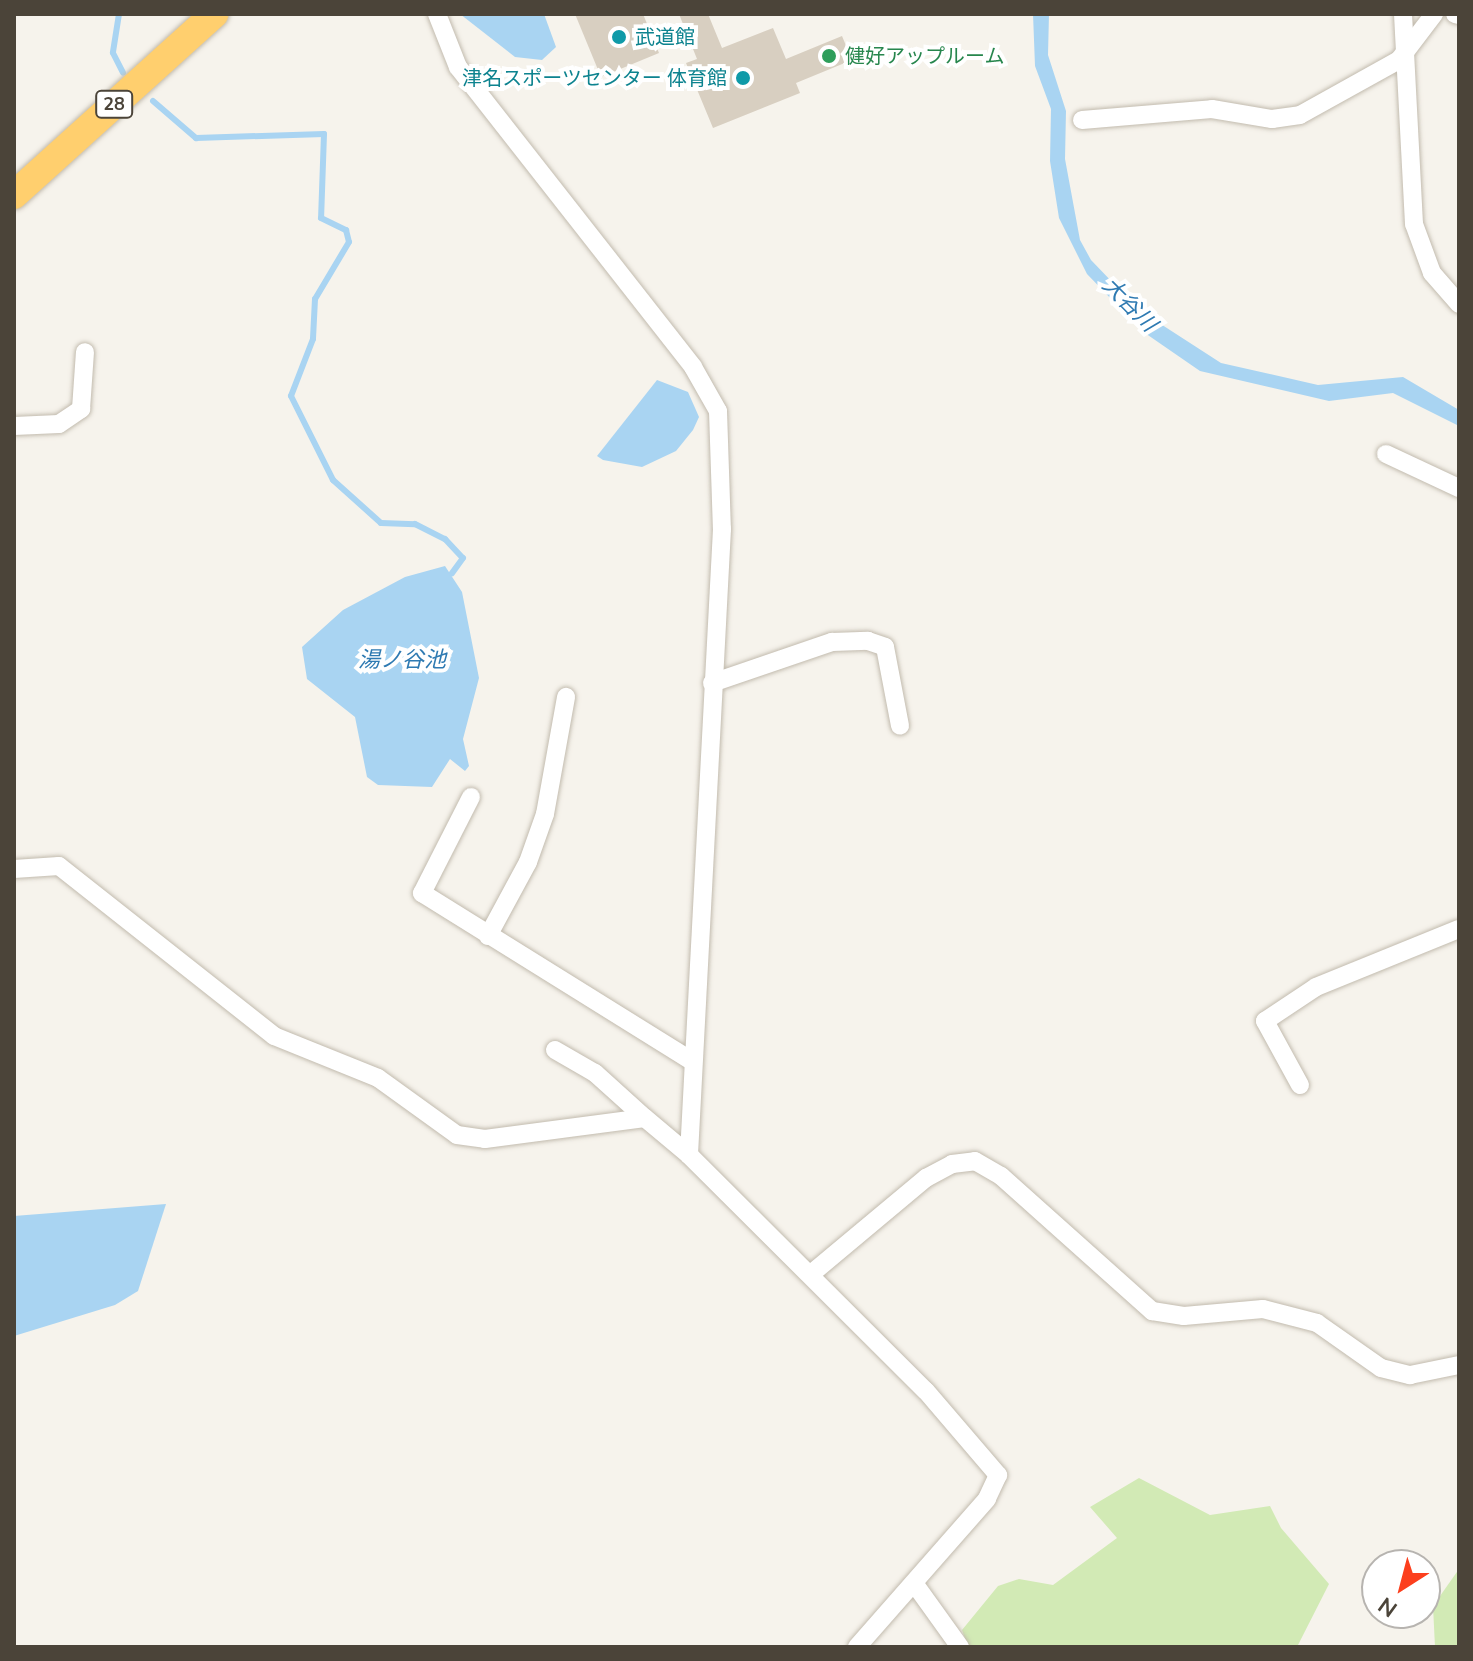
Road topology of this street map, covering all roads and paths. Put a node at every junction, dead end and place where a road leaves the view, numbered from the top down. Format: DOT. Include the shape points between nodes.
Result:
graph roads {
  1 [pos="214,14"];
  2 [pos="437,14"];
  3 [pos="1403,14"];
  4 [pos="1434,14"];
  5 [pos="1405,53"];
  6 [pos="1082,120"];
  7 [pos="14,195"];
  8 [pos="1459,304"];
  9 [pos="85,352"];
  10 [pos="14,426"];
  11 [pos="1386,454"];
  12 [pos="1459,488"];
  13 [pos="712,683"];
  14 [pos="566,697"];
  15 [pos="900,726"];
  16 [pos="471,797"];
  17 [pos="14,869"];
  18 [pos="1459,929"];
  19 [pos="488,936"];
  20 [pos="555,1050"];
  21 [pos="690,1060"];
  22 [pos="1300,1085"];
  23 [pos="645,1118"];
  24 [pos="689,1155"];
  25 [pos="811,1274"];
  26 [pos="1459,1365"];
  27 [pos="914,1583"];
  28 [pos="857,1647"];
  29 [pos="960,1647"];
  1 -- 7 [label="highway, 28"];
  2 -- 13 [label="street" via="458,67 693,367 718,411 723,486"];
  3 -- 5 [label="street"];
  4 -- 5 [label="street"];
  5 -- 6 [label="street" via="1357,88 1300,115 1272,119 1212,109"];
  5 -- 8 [label="street" via="1414,224 1432,273"];
  9 -- 10 [label="street" via="81,409 59,424"];
  11 -- 12 [label="street"];
  13 -- 15 [label="street" via="832,642 868,641 885,647"];
  13 -- 21 [label="street"];
  14 -- 19 [label="street" via="545,814 528,862"];
  16 -- 19 [label="street" via="422,893"];
  17 -- 23 [label="street" via="59,866 274,1036 378,1078 457,1135 485,1139"];
  18 -- 22 [label="street" via="1316,987 1265,1021"];
  19 -- 21 [label="street"];
  20 -- 23 [label="street" via="595,1073"];
  21 -- 24 [label="street"];
  23 -- 24 [label="street"];
  24 -- 25 [label="street"];
  25 -- 26 [label="street" via="926,1178 952,1164 975,1161 1001,1176 1152,1311 1184,1316 1263,1309 1317,1323 1381,1368 1410,1375"];
  25 -- 27 [label="street" via="998,1475 987,1499"];
  27 -- 28 [label="street"];
  27 -- 29 [label="street"];
}
